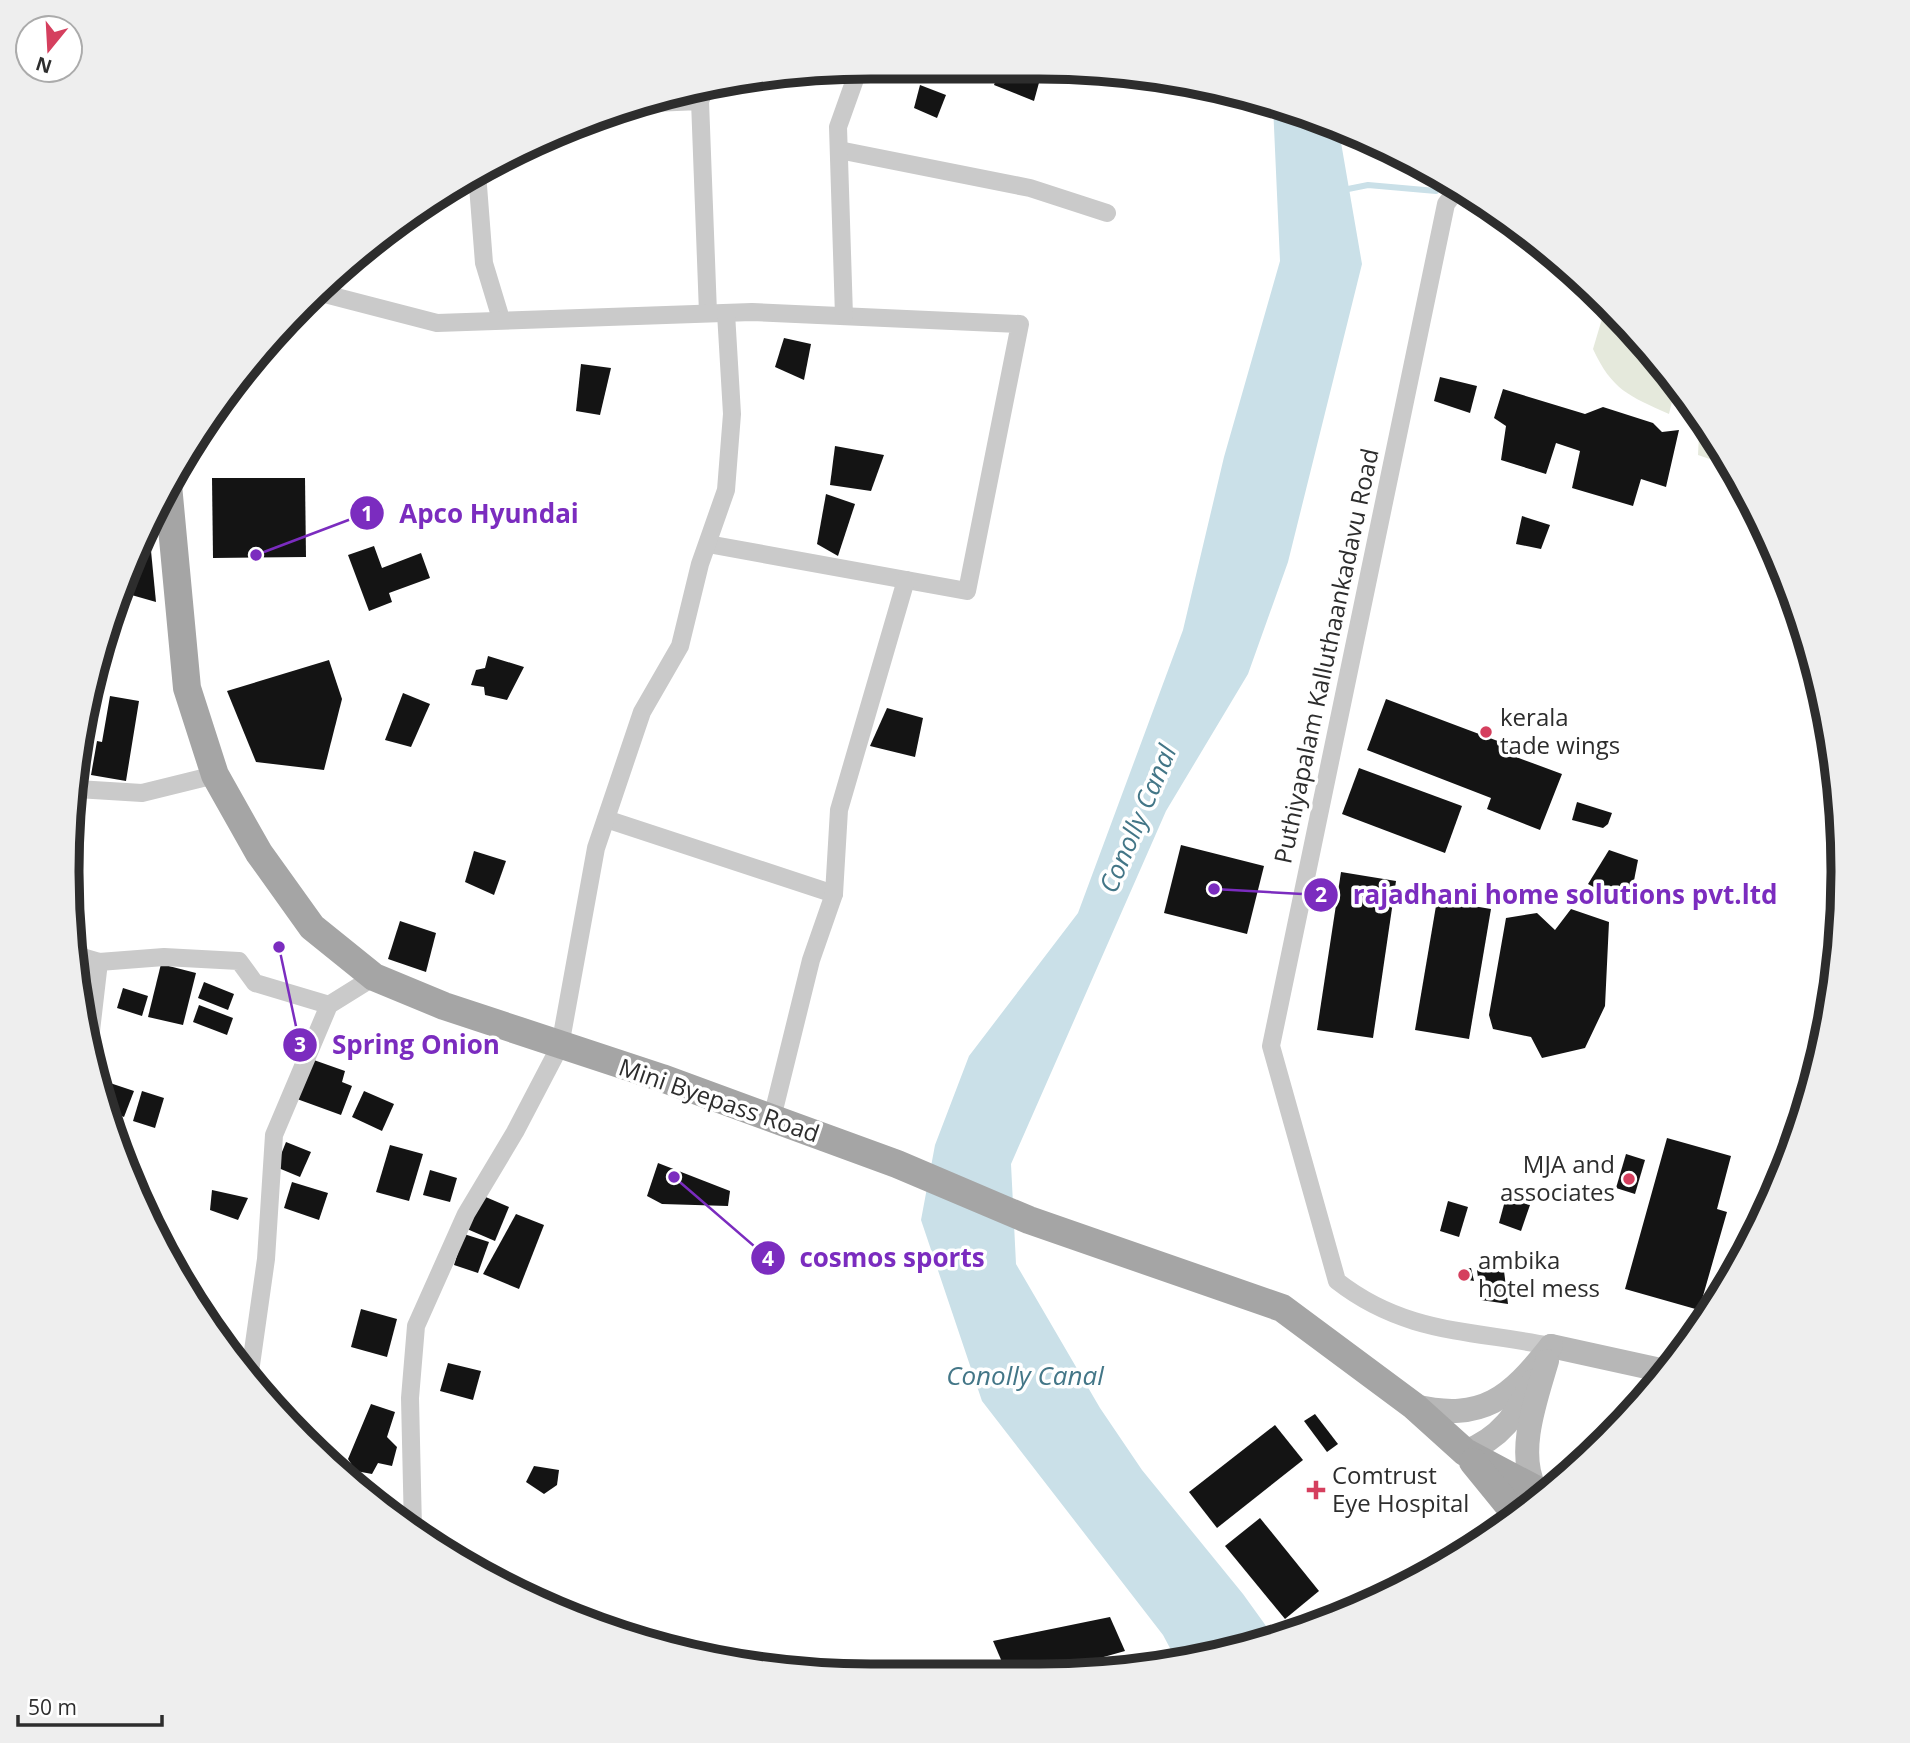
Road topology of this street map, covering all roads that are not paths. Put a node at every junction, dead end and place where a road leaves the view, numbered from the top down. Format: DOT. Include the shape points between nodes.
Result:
graph roads {
  1 [pos="855,79"];
  2 [pos="703,97"];
  3 [pos="839,150"];
  4 [pos="478,184"];
  5 [pos="1452,196"];
  6 [pos="1107,213"];
  7 [pos="328,295"];
  8 [pos="717,313"];
  9 [pos="844,316"];
  10 [pos="501,320"];
  11 [pos="171,503"];
  12 [pos="708,544"];
  13 [pos="906,580"];
  14 [pos="215,775"];
  15 [pos="84,789"];
  16 [pos="606,819"];
  17 [pos="834,894"];
  18 [pos="84,958"];
  19 [pos="99,962"];
  20 [pos="374,977"];
  21 [pos="330,1005"];
  22 [pos="93,1017"];
  23 [pos="560,1046"];
  24 [pos="772,1118"];
  25 [pos="1551,1346"];
  26 [pos="251,1364"];
  27 [pos="1655,1369"];
  28 [pos="1414,1406"];
  29 [pos="1465,1452"];
  30 [pos="1535,1489"];
  31 [pos="1533,1491"];
  32 [pos="1510,1508"];
  33 [pos="413,1518"];
  1 -- 3 [label="street" via="838,127"];
  2 -- 8 [label="street"];
  3 -- 6 [label="street" via="1030,188"];
  3 -- 9 [label="street"];
  4 -- 10 [label="street" via="484,263"];
  5 -- 25 [label="street, Puthiyapalam Kalluthaankadavu Road" via="1446,204 1271,1046 1337,1281 1365,1303 1432,1328"];
  7 -- 10 [label="street" via="437,323"];
  8 -- 9 [label="street"];
  8 -- 10 [label="street"];
  8 -- 12 [label="street" via="732,427 726,490"];
  9 -- 13 [label="street" via="1020,324 967,592"];
  11 -- 14 [label="main road, Mini Byepass Road" via="187,688"];
  12 -- 13 [label="street"];
  12 -- 16 [label="street" via="680,646 642,712"];
  13 -- 17 [label="street" via="839,810"];
  14 -- 15 [label="street" via="142,793"];
  14 -- 20 [label="main road, Mini Byepass Road" via="259,853 312,927"];
  16 -- 17 [label="street"];
  16 -- 23 [label="street" via="596,848"];
  17 -- 24 [label="street" via="811,960"];
  18 -- 19 [label="street"];
  19 -- 21 [label="street" via="164,957 239,961 255,982"];
  19 -- 22 [label="street"];
  20 -- 21 [label="street"];
  20 -- 23 [label="main road, Mini Byepass Road"];
  21 -- 26 [label="street" via="274,1135 266,1259"];
  23 -- 24 [label="main road, Mini Byepass Road"];
  23 -- 33 [label="street" via="466,1214 416,1326 410,1398"];
  24 -- 28 [label="main road, Mini Byepass Road" via="1029,1220 1282,1308"];
  25 -- 27 [label="street"];
  25 -- 28 [label="street" via="1524,1380 1487,1406 1464,1412"];
  25 -- 29 [label="street" via="1502,1431"];
  25 -- 30 [label="street" via="1535,1403 1528,1454 1527,1472"];
  28 -- 29 [label="main road, Mini Byepass Road"];
  29 -- 31 [label="main road, Mini Byepass Road"];
  29 -- 32 [label="main road"];
}
